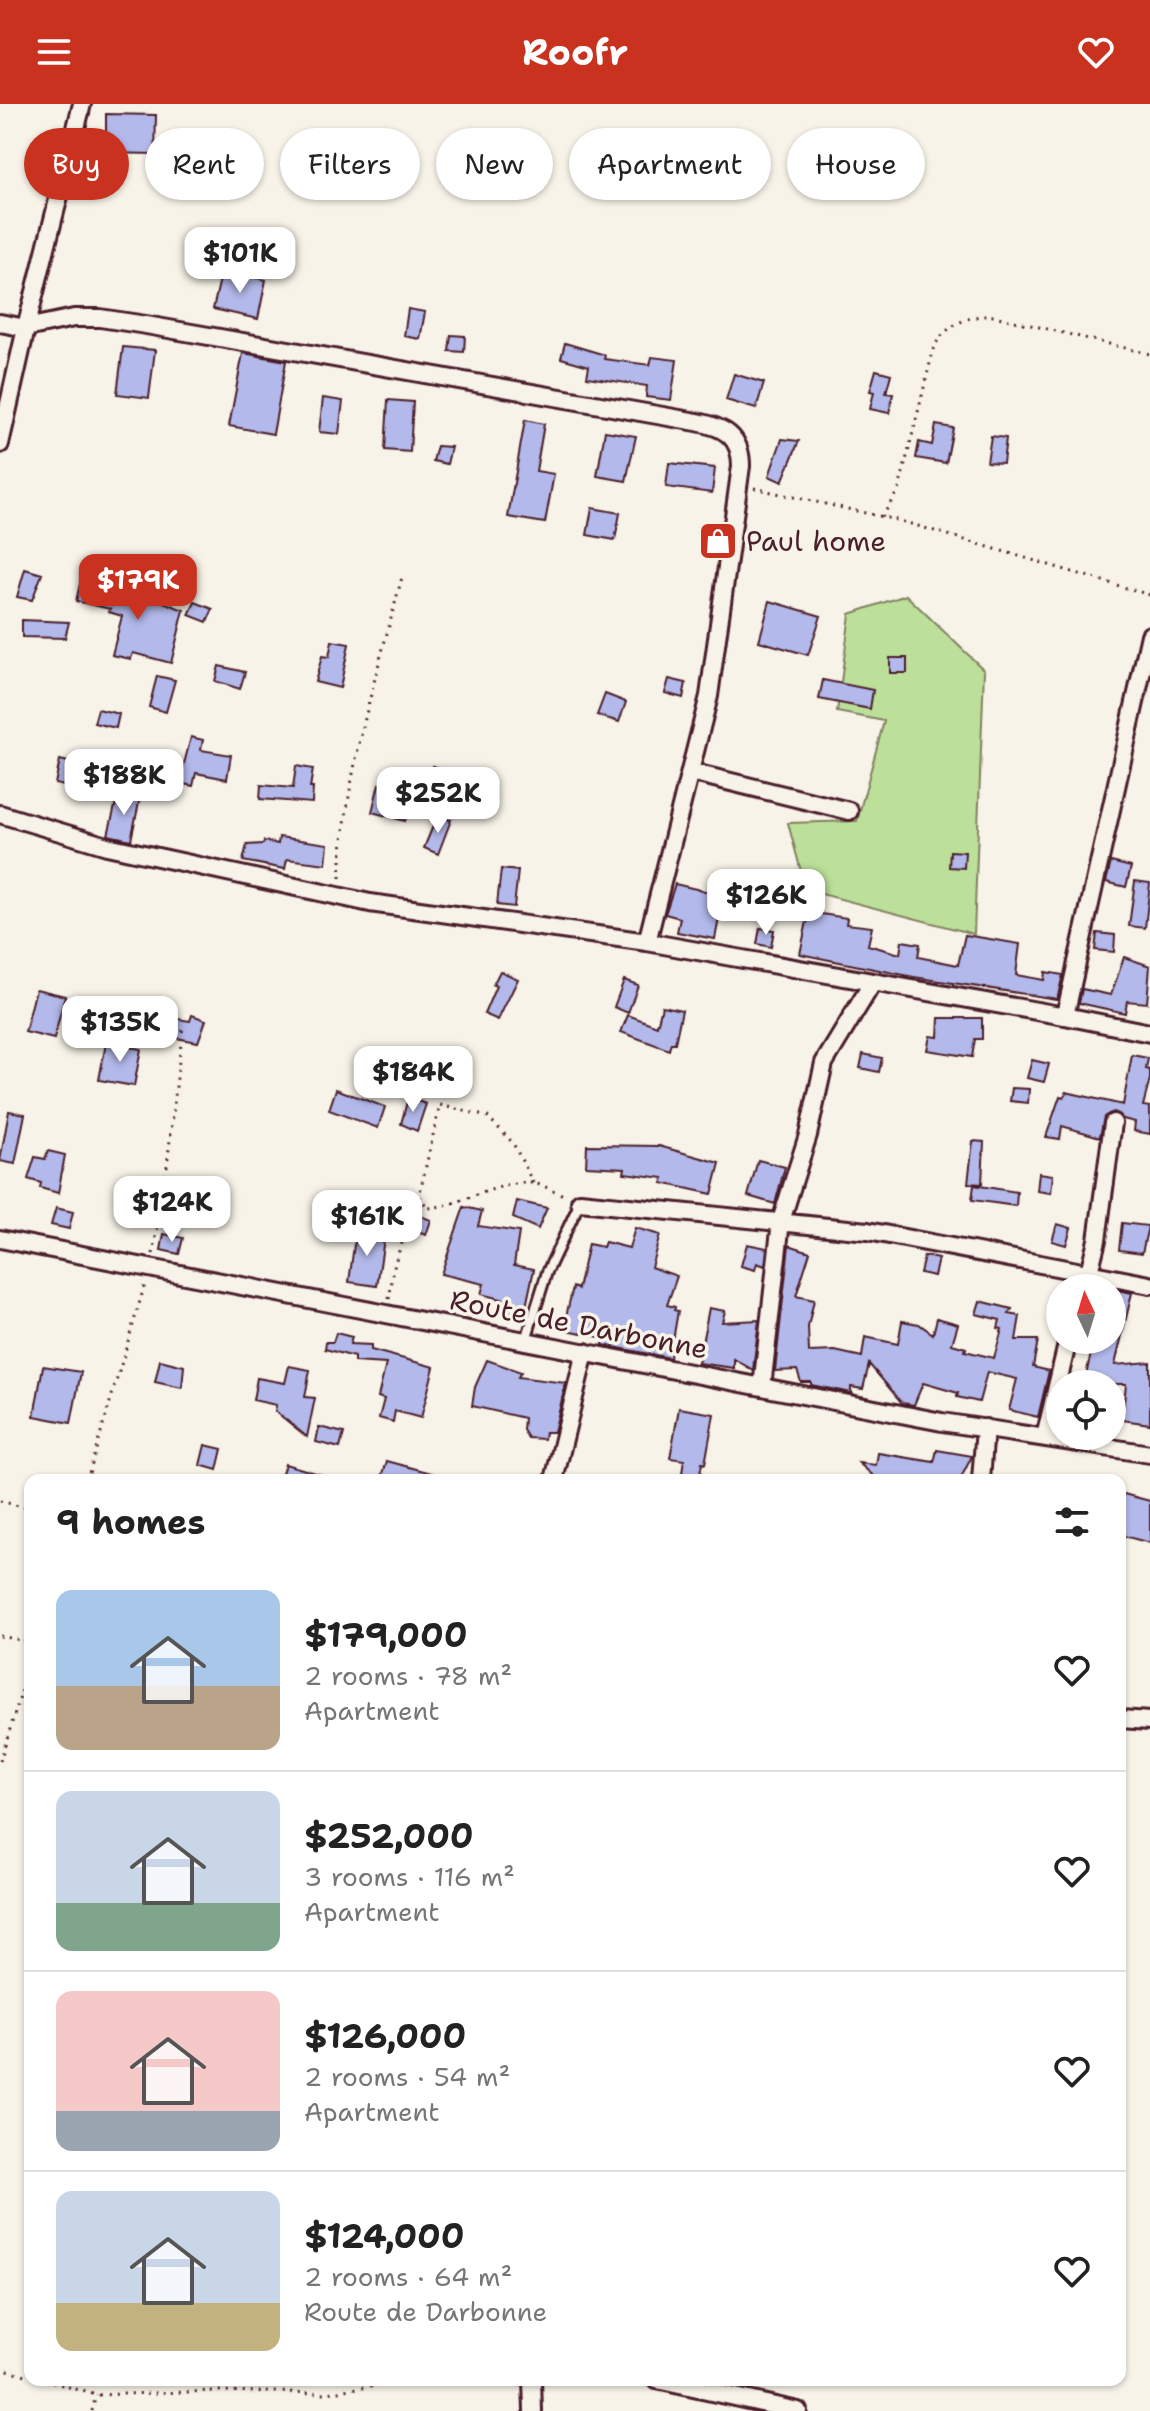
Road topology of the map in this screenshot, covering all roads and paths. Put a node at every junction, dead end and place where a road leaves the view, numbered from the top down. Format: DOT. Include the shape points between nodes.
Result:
graph roads {
  1 [pos="82,104"];
  2 [pos="0,323"];
  3 [pos="26,328"];
  4 [pos="1150,354"];
  5 [pos="0,444"];
  6 [pos="738,484"];
  7 [pos="882,517"];
  8 [pos="402,577"];
  9 [pos="1150,595"];
  10 [pos="1150,635"];
  11 [pos="690,772"];
  12 [pos="849,811"];
  13 [pos="0,814"];
  14 [pos="339,896"];
  15 [pos="647,942"];
  16 [pos="873,982"];
  17 [pos="1065,1016"];
  18 [pos="183,1025"];
  19 [pos="1150,1033"];
  20 [pos="1113,1123"];
  21 [pos="533,1183"];
  22 [pos="419,1196"];
  23 [pos="580,1202"];
  24 [pos="781,1221"];
  25 [pos="0,1239"];
  26 [pos="150,1267"];
  27 [pos="1059,1274"];
  28 [pos="1088,1274"];
  29 [pos="1126,1283"];
  30 [pos="1150,1285"];
  31 [pos="387,1313"];
  32 [pos="526,1340"];
  33 [pos="585,1352"];
  34 [pos="1065,1354"];
  35 [pos="762,1387"];
  36 [pos="985,1428"];
  37 [pos="1045,1437"];
  38 [pos="1150,1454"];
  39 [pos="89,1474"];
  40 [pos="555,1474"];
  41 [pos="981,1474"];
  42 [pos="0,1501"];
  43 [pos="24,1507"];
  44 [pos="0,1636"];
  45 [pos="24,1641"];
  46 [pos="24,1684"];
  47 [pos="1126,1719"];
  48 [pos="1150,1721"];
  49 [pos="0,1761"];
  50 [pos="0,2368"];
  51 [pos="24,2374"];
  52 [pos="65,2386"];
  53 [pos="370,2386"];
  54 [pos="532,2386"];
  55 [pos="684,2386"];
  56 [pos="96,2395"];
  57 [pos="92,2411"];
  58 [pos="533,2411"];
  59 [pos="798,2411"];
  1 -- 3 [label="street"];
  2 -- 3 [label="street"];
  3 -- 5 [label="street"];
  3 -- 6 [label="street" via="100,318 717,426 729,432 739,449"];
  4 -- 7 [label="path" via="994,316 978,314 950,328 934,347 899,489"];
  6 -- 7 [label="path"];
  6 -- 11 [label="street" via="709,696"];
  7 -- 9 [label="path"];
  8 -- 14 [label="path" via="352,768"];
  10 -- 17 [label="street"];
  11 -- 12 [label="street"];
  11 -- 15 [label="street"];
  13 -- 14 [label="street" via="107,846"];
  14 -- 15 [label="street"];
  15 -- 16 [label="street"];
  16 -- 17 [label="street"];
  16 -- 24 [label="street" via="824,1063"];
  17 -- 19 [label="street"];
  18 -- 26 [label="path"];
  20 -- 28 [label="street"];
  21 -- 22 [label="path" via="495,1187 447,1206 428,1208"];
  21 -- 22 [label="path" via="513,1143 488,1117 440,1105"];
  21 -- 23 [label="path"];
  22 -- 31 [label="path" via="395,1262"];
  23 -- 24 [label="street"];
  23 -- 32 [label="lane" via="547,1272"];
  24 -- 27 [label="street" via="868,1231"];
  24 -- 35 [label="street"];
  25 -- 26 [label="street, Route de Darbonne"];
  26 -- 31 [label="street, Route de Darbonne"];
  26 -- 39 [label="path"];
  29 -- 30 [label="street"];
  31 -- 32 [label="street, Route de Darbonne"];
  32 -- 33 [label="street, Route de Darbonne"];
  33 -- 35 [label="street, Route de Darbonne"];
  33 -- 40 [label="street"];
  34 -- 37 [label="street"];
  35 -- 36 [label="street, Route de Darbonne"];
  36 -- 37 [label="street, Route de Darbonne"];
  36 -- 41 [label="street"];
  37 -- 38 [label="street, Route de Darbonne"];
  42 -- 43 [label="path"];
  44 -- 45 [label="path"];
  46 -- 49 [label="path"];
  47 -- 48 [label="street"];
  50 -- 51 [label="path"];
  52 -- 56 [label="path"];
  53 -- 56 [label="path" via="327,2393"];
  54 -- 58 [label="street"];
  55 -- 59 [label="street"];
  56 -- 57 [label="path"];
}
